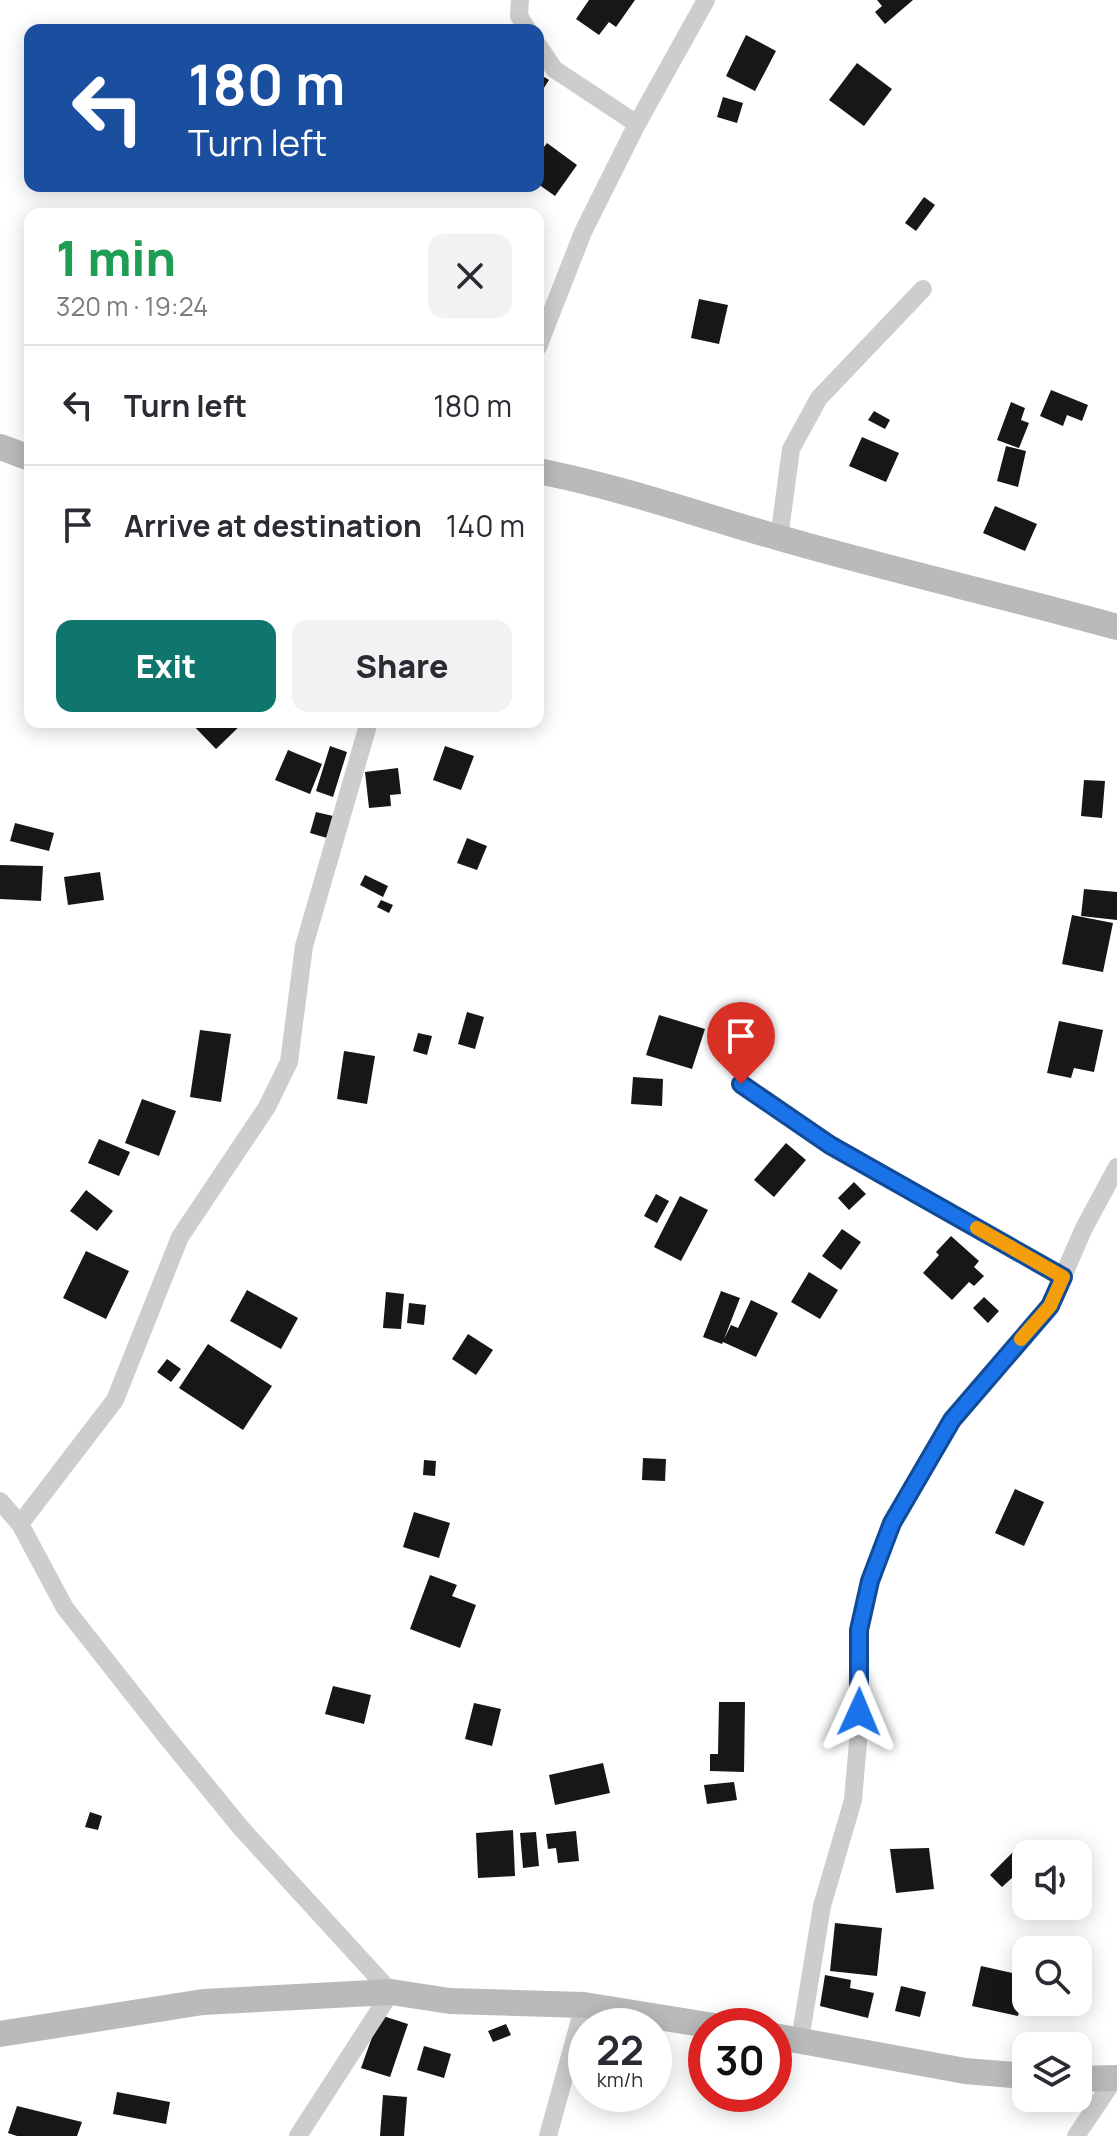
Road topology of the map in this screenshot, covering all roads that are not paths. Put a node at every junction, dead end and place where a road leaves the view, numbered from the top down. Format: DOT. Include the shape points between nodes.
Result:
graph roads {
  1 [pos="520,0"];
  2 [pos="706,0"];
  3 [pos="524,24"];
  4 [pos="544,54"];
  5 [pos="637,124"];
  6 [pos="923,289"];
  7 [pos="544,332"];
  8 [pos="0,447"];
  9 [pos="24,456"];
  10 [pos="544,472"];
  11 [pos="779,538"];
  12 [pos="1117,627"];
  13 [pos="367,728"];
  14 [pos="741,1084"];
  15 [pos="1117,1167"];
  16 [pos="1063,1277"];
  17 [pos="0,1501"];
  18 [pos="20,1524"];
  19 [pos="391,1992"];
  20 [pos="584,2005"];
  21 [pos="792,2019"];
  22 [pos="688,2022"];
  23 [pos="0,2034"];
  24 [pos="792,2039"];
  25 [pos="1012,2075"];
  26 [pos="1116,2078"];
  27 [pos="1092,2079"];
  28 [pos="298,2136"];
  29 [pos="548,2136"];
  30 [pos="1076,2136"];
  1 -- 3 [label="street"];
  2 -- 5 [label="street"];
  4 -- 5 [label="street" via="554,69"];
  5 -- 7 [label="street" via="583,232"];
  6 -- 11 [label="street" via="819,398 791,449"];
  8 -- 9 [label="main road"];
  10 -- 11 [label="main road"];
  11 -- 12 [label="main road"];
  13 -- 18 [label="street" via="304,946 289,1062 267,1107 180,1237 115,1400"];
  14 -- 16 [label="street" via="830,1145"];
  15 -- 16 [label="street"];
  16 -- 21 [label="street" via="1050,1306 952,1420 892,1523 870,1581 859,1630 853,1800"];
  17 -- 18 [label="street"];
  18 -- 19 [label="street" via="65,1608 165,1735 241,1828"];
  19 -- 20 [label="main road" via="450,2001"];
  19 -- 23 [label="main road" via="203,2002"];
  19 -- 28 [label="street"];
  20 -- 22 [label="main road"];
  20 -- 29 [label="street"];
  24 -- 25 [label="main road"];
  26 -- 27 [label="main road"];
  26 -- 30 [label="street"];
}
